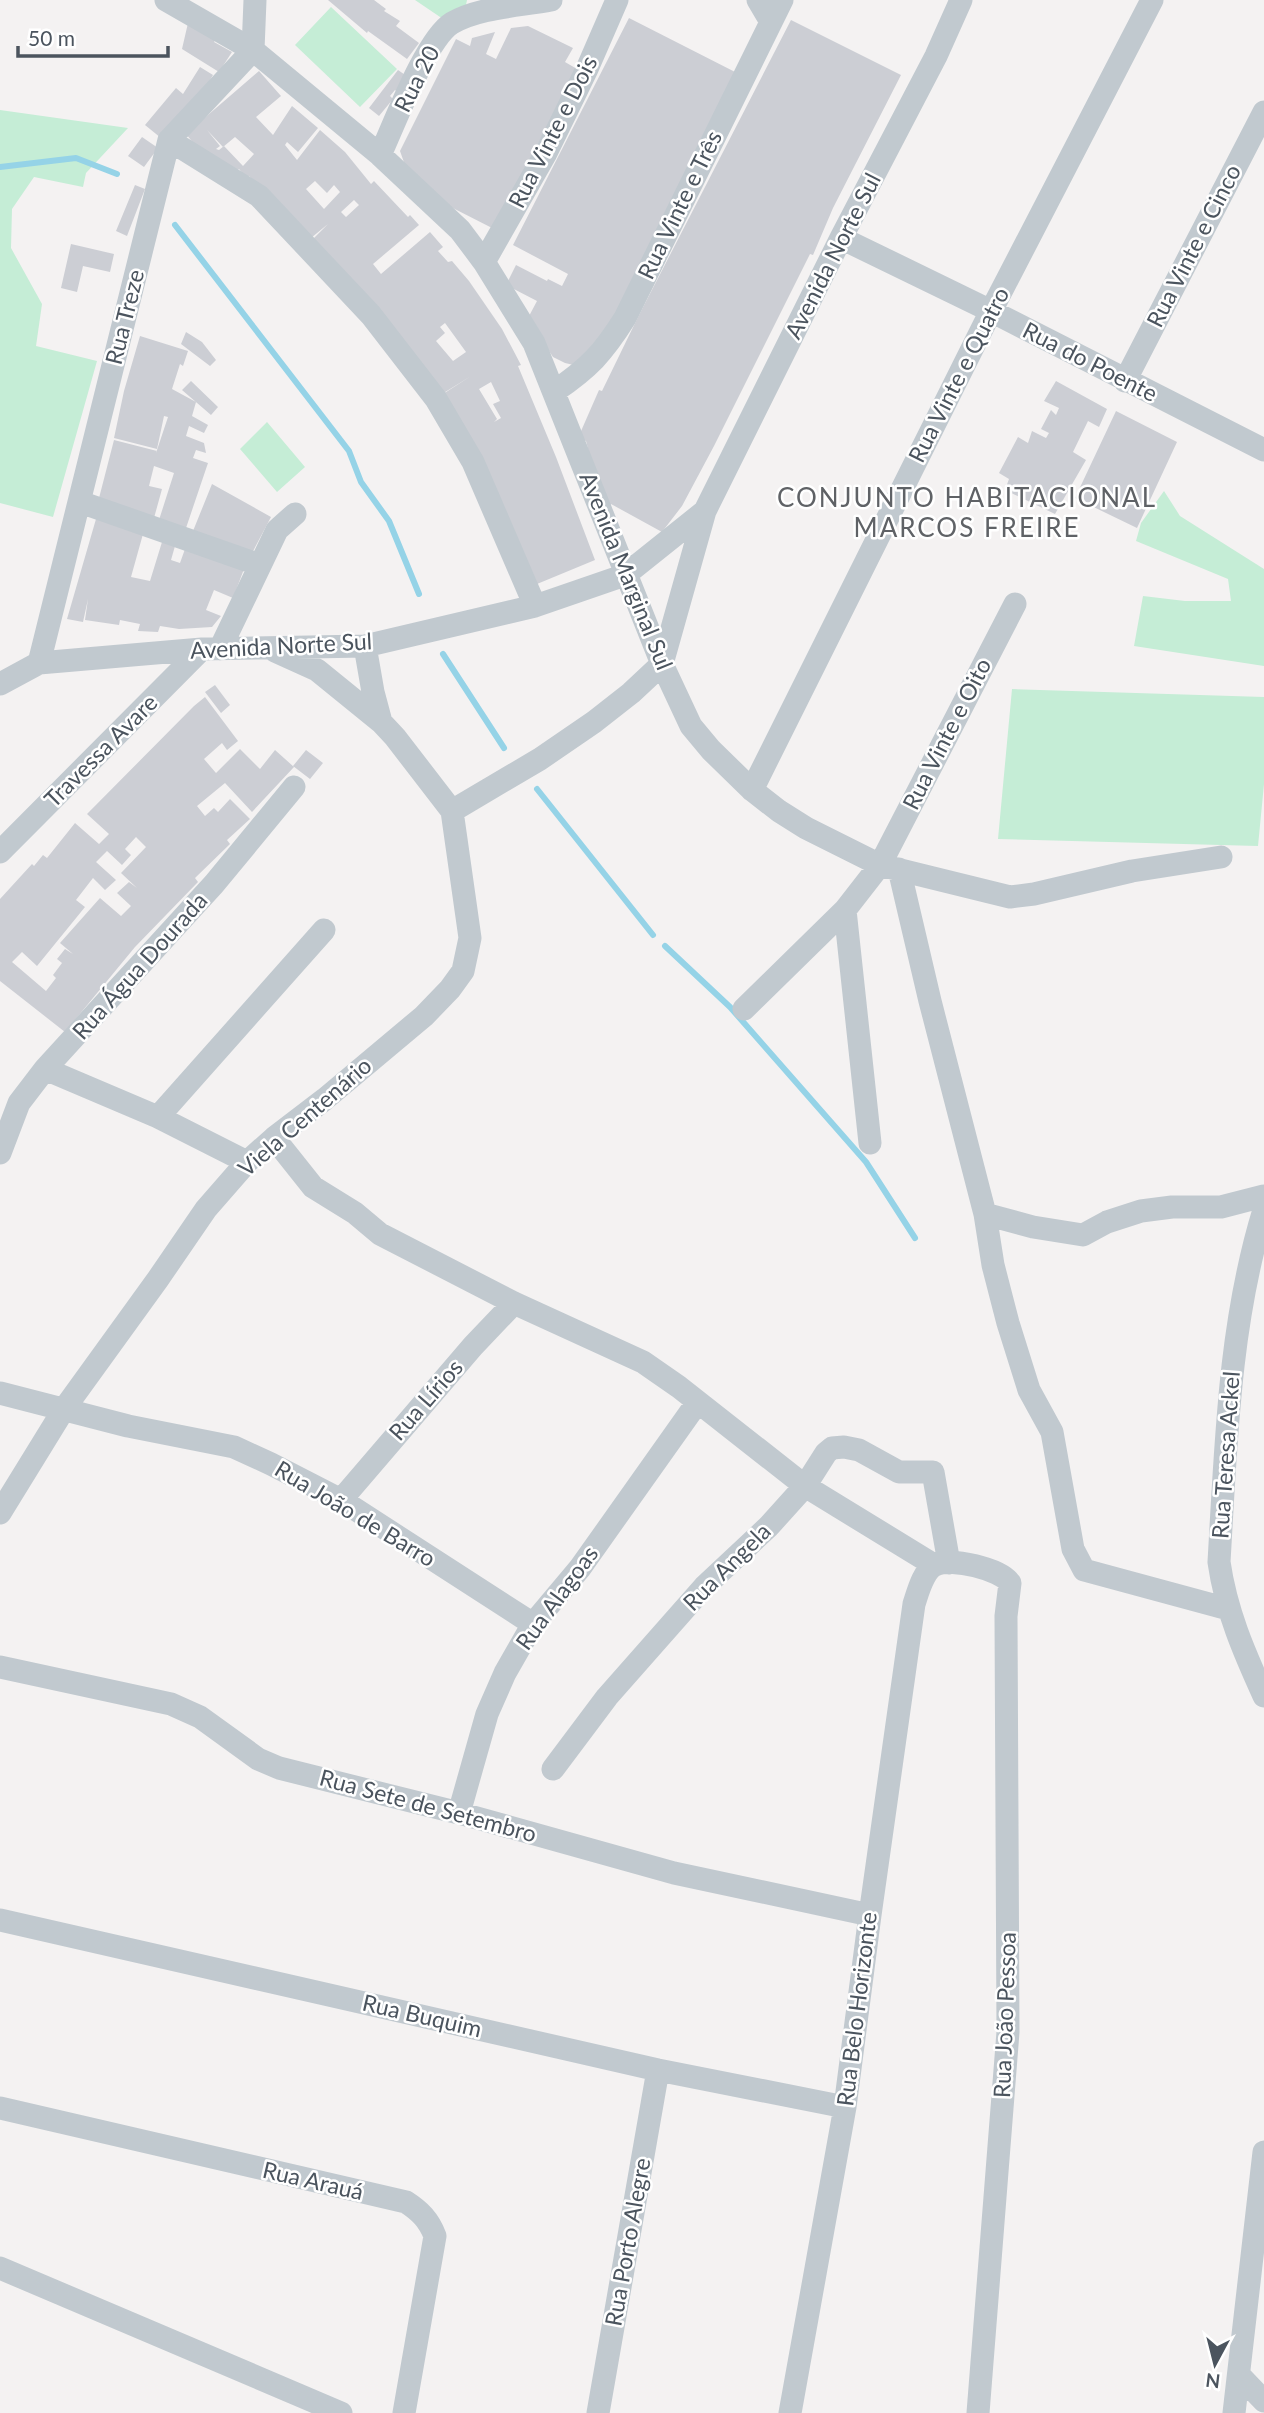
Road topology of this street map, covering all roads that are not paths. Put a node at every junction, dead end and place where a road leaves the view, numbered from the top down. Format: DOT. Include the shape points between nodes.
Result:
graph roads {
  1 [pos="166,0"];
  2 [pos="255,0"];
  3 [pos="551,0"];
  4 [pos="617,0"];
  5 [pos="758,0"];
  6 [pos="782,0"];
  7 [pos="961,0"];
  8 [pos="1152,0"];
  9 [pos="771,22"];
  10 [pos="253,50"];
  11 [pos="1264,112"];
  12 [pos="169,140"];
  13 [pos="380,155"];
  14 [pos="841,238"];
  15 [pos="484,261"];
  16 [pos="990,311"];
  17 [pos="1125,381"];
  18 [pos="555,391"];
  19 [pos="1264,450"];
  20 [pos="80,502"];
  21 [pos="705,511"];
  22 [pos="295,514"];
  23 [pos="260,565"];
  24 [pos="625,575"];
  25 [pos="1015,604"];
  26 [pos="535,606"];
  27 [pos="365,646"];
  28 [pos="265,648"];
  29 [pos="211,649"];
  30 [pos="39,663"];
  31 [pos="662,664"];
  32 [pos="0,684"];
  33 [pos="382,722"];
  34 [pos="294,787"];
  35 [pos="752,790"];
  36 [pos="452,811"];
  37 [pos="0,852"];
  38 [pos="1221,857"];
  39 [pos="890,867"];
  40 [pos="845,910"];
  41 [pos="324,930"];
  42 [pos="744,1009"];
  43 [pos="45,1069"];
  44 [pos="158,1117"];
  45 [pos="274,1138"];
  46 [pos="870,1143"];
  47 [pos="0,1153"];
  48 [pos="247,1163"];
  49 [pos="1264,1196"];
  50 [pos="1264,1210"];
  51 [pos="985,1214"];
  52 [pos="1259,1243"];
  53 [pos="514,1303"];
  54 [pos="0,1393"];
  55 [pos="697,1403"];
  56 [pos="64,1409"];
  57 [pos="805,1486"];
  58 [pos="341,1500"];
  59 [pos="0,1513"];
  60 [pos="942,1564"];
  61 [pos="1228,1609"];
  62 [pos="533,1624"];
  63 [pos="0,1667"];
  64 [pos="1264,1696"];
  65 [pos="554,1769"];
  66 [pos="459,1813"];
  67 [pos="870,1915"];
  68 [pos="0,1920"];
  69 [pos="659,2070"];
  70 [pos="845,2106"];
  71 [pos="0,2108"];
  72 [pos="1264,2152"];
  73 [pos="0,2268"];
  74 [pos="1239,2375"];
  75 [pos="1264,2401"];
  76 [pos="341,2413"];
  77 [pos="404,2413"];
  78 [pos="598,2413"];
  79 [pos="790,2413"];
  80 [pos="978,2413"];
  81 [pos="1234,2413"];
  1 -- 10 [label="street, Avenida Marginal Sul"];
  2 -- 10 [label="street"];
  3 -- 13 [label="street, Rua 20" via="474,14 450,24 421,67"];
  4 -- 15 [label="street, Rua Vinte e Dois" via="546,153"];
  5 -- 9 [label="street"];
  6 -- 9 [label="street, Rua Vinte e Três"];
  7 -- 14 [label="street, Avenida Norte Sul"];
  8 -- 16 [label="street, Rua Vinte e Quatro"];
  9 -- 18 [label="street, Rua Vinte e Três" via="625,318 594,362"];
  10 -- 12 [label="street, Rua Treze"];
  10 -- 13 [label="street, Avenida Marginal Sul"];
  11 -- 17 [label="street, Rua Vinte e Cinco"];
  12 -- 20 [label="street, Rua Treze"];
  12 -- 26 [label="street" via="259,196 371,315 436,399 473,462"];
  13 -- 15 [label="street, Avenida Marginal Sul" via="460,230"];
  14 -- 16 [label="street, Rua do Poente"];
  14 -- 21 [label="street, Avenida Norte Sul"];
  15 -- 18 [label="street, Avenida Marginal Sul" via="534,343"];
  16 -- 17 [label="street, Rua do Poente"];
  16 -- 35 [label="street, Rua Vinte e Quatro"];
  17 -- 19 [label="street, Rua do Poente"];
  18 -- 24 [label="street, Avenida Marginal Sul"];
  20 -- 23 [label="street"];
  20 -- 30 [label="street, Rua Treze"];
  21 -- 24 [label="street, Avenida Norte Sul"];
  21 -- 31 [label="street, Avenida Norte Sul"];
  22 -- 23 [label="street, Travessa Avare" via="277,530"];
  23 -- 29 [label="street, Travessa Avare"];
  24 -- 26 [label="street, Avenida Norte Sul"];
  24 -- 31 [label="street, Avenida Marginal Sul"];
  25 -- 39 [label="street, Rua Vinte e Oito"];
  26 -- 27 [label="street, Avenida Norte Sul"];
  27 -- 28 [label="street, Avenida Norte Sul"];
  27 -- 33 [label="street"];
  28 -- 29 [label="street, Avenida Norte Sul"];
  28 -- 33 [label="street" via="317,670"];
  29 -- 30 [label="street, Avenida Norte Sul"];
  29 -- 37 [label="street, Travessa Avare"];
  30 -- 32 [label="street, Avenida Norte Sul"];
  31 -- 35 [label="street, Avenida Marginal Sul" via="691,726"];
  31 -- 36 [label="street" via="631,693 540,760"];
  33 -- 36 [label="street"];
  34 -- 43 [label="street, Rua Água Dourada" via="196,905"];
  35 -- 39 [label="street, Avenida Marginal Sul" via="806,828"];
  36 -- 45 [label="street, Viela Centenário" via="470,937 463,971 424,1016"];
  38 -- 39 [label="street, Avenida Marginal Sul" via="1010,897"];
  39 -- 40 [label="street, Rua Vinte e Oito"];
  39 -- 51 [label="street"];
  40 -- 42 [label="street, Rua Vinte e Oito"];
  40 -- 46 [label="street"];
  41 -- 44 [label="street"];
  43 -- 44 [label="street"];
  43 -- 47 [label="street, Rua Água Dourada" via="19,1103"];
  44 -- 48 [label="street"];
  45 -- 48 [label="street, Viela Centenário"];
  45 -- 53 [label="street" via="313,1187 370,1227"];
  48 -- 56 [label="street, Viela Centenário" via="206,1209"];
  49 -- 51 [label="street" via="1221,1207 1141,1211 1083,1235"];
  50 -- 52 [label="street, Rua Teresa Ackel"];
  51 -- 61 [label="street" via="1008,1323 1029,1390 1052,1432 1073,1549 1084,1570"];
  52 -- 61 [label="street, Rua Teresa Ackel" via="1230,1379 1219,1562"];
  53 -- 55 [label="street" via="643,1363"];
  53 -- 58 [label="street, Rua Lírios"];
  54 -- 56 [label="street, Rua João de Barro"];
  55 -- 57 [label="street"];
  55 -- 62 [label="street, Rua Alagoas" via="580,1568"];
  56 -- 58 [label="street, Rua João de Barro" via="234,1447"];
  56 -- 59 [label="street, Viela Centenário"];
  57 -- 60 [label="street"];
  57 -- 60 [label="street, Rua Angela" via="826,1453 838,1447 859,1450 899,1472 933,1472"];
  57 -- 65 [label="street, Rua Angela" via="650,1646"];
  58 -- 62 [label="street, Rua João de Barro"];
  60 -- 67 [label="street, Rua Belo Horizonte" via="919,1587 914,1604"];
  60 -- 80 [label="street, Rua João Pessoa" via="981,1568 1010,1583 1006,1616 1008,2032"];
  61 -- 64 [label="street, Rua Teresa Ackel"];
  62 -- 66 [label="street, Rua Alagoas" via="487,1714"];
  63 -- 66 [label="street, Rua Sete de Setembro" via="171,1704 200,1717 258,1759 279,1768"];
  66 -- 67 [label="street, Rua Sete de Setembro" via="674,1873"];
  67 -- 70 [label="street, Rua Belo Horizonte"];
  68 -- 69 [label="street, Rua Buquim"];
  69 -- 70 [label="street, Rua Buquim"];
  69 -- 78 [label="street, Rua Porto Alegre"];
  70 -- 79 [label="street, Rua Belo Horizonte"];
  71 -- 77 [label="street, Rua Arauá" via="406,2202 418,2210 435,2236"];
  72 -- 74 [label="street"];
  73 -- 76 [label="street"];
  74 -- 75 [label="street"];
  74 -- 81 [label="street"];
}
